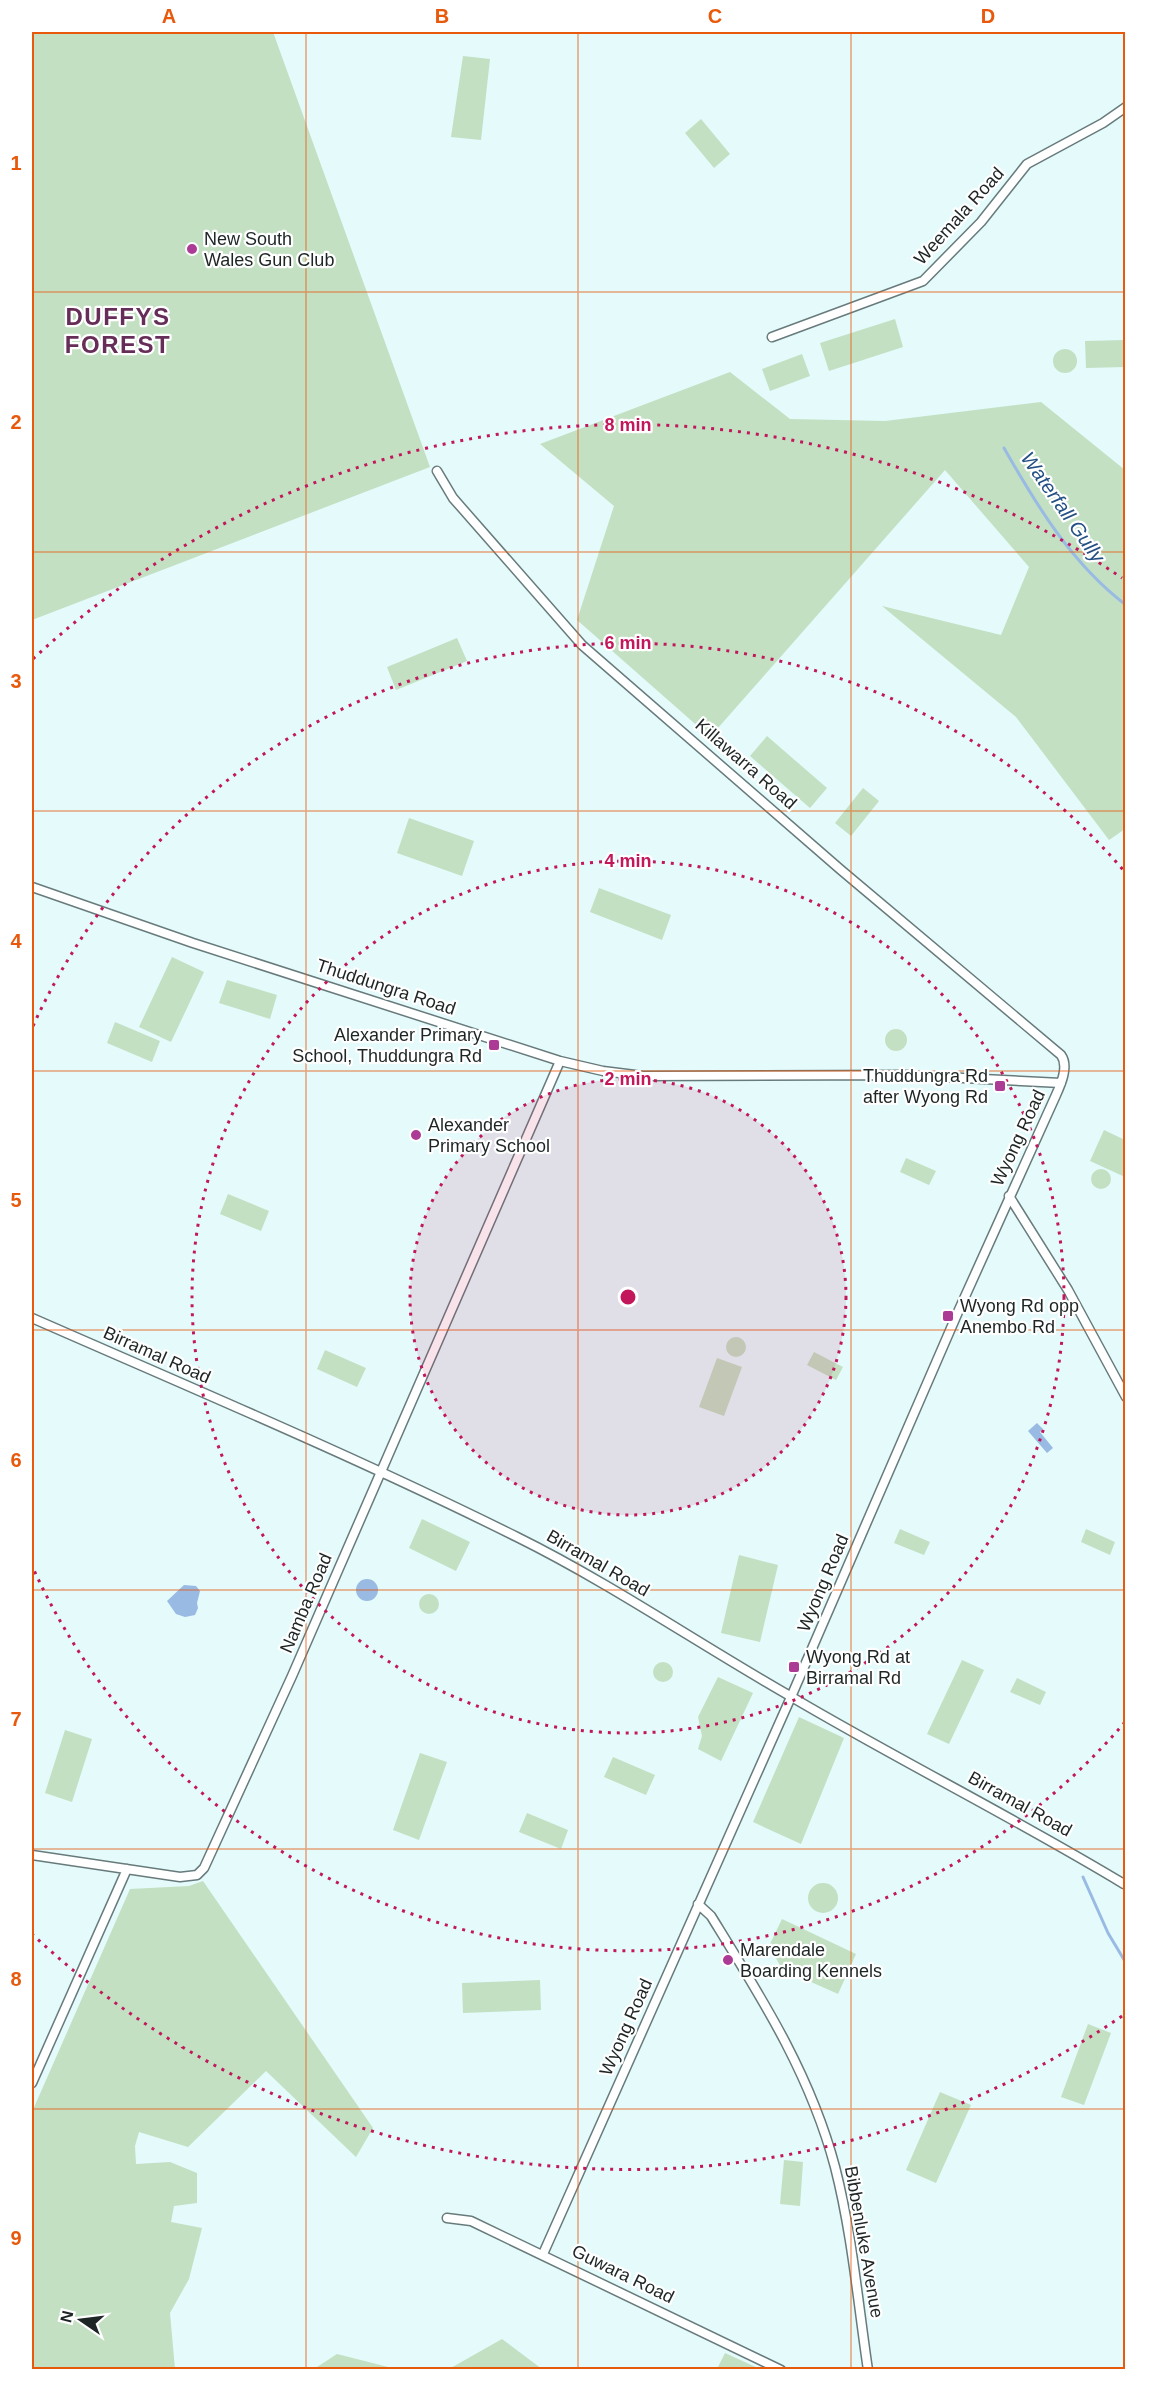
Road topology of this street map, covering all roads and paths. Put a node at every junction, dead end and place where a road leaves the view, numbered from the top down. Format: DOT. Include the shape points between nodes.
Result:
graph roads {
  1 [pos="1125,107"];
  2 [pos="772,337"];
  3 [pos="438,471"];
  4 [pos="32,887"];
  5 [pos="1061,1055"];
  6 [pos="560,1061"];
  7 [pos="1061,1083"];
  8 [pos="1009,1196"];
  9 [pos="32,1318"];
  10 [pos="1125,1397"];
  11 [pos="380,1473"];
  12 [pos="791,1697"];
  13 [pos="32,1855"];
  14 [pos="127,1869"];
  15 [pos="1124,1884"];
  16 [pos="698,1904"];
  17 [pos="32,2083"];
  18 [pos="447,2218"];
  19 [pos="543,2254"];
  20 [pos="781,2370"];
  21 [pos="868,2370"];
  1 -- 2 [label="street, Weemala Road" via="1027,164 981,222 923,281"];
  3 -- 5 [label="street, Killawarra Road" via="453,498 582,645"];
  4 -- 6 [label="street, Thuddungra Road"];
  5 -- 7 [label="street, Wyong Road"];
  6 -- 7 [label="street, Thuddungra Road" via="643,1076 904,1075"];
  6 -- 11 [label="street, Namba Road"];
  7 -- 8 [label="street, Wyong Road"];
  8 -- 10 [label="street" via="1073,1299"];
  8 -- 12 [label="street, Wyong Road"];
  9 -- 11 [label="street, Birramal Road"];
  11 -- 12 [label="street, Birramal Road" via="521,1539"];
  11 -- 14 [label="street, Namba Road" via="204,1868 188,1877"];
  12 -- 15 [label="street, Birramal Road" via="1042,1834"];
  12 -- 16 [label="street, Wyong Road"];
  13 -- 14 [label="street, Namba Road"];
  14 -- 17 [label="street"];
  16 -- 19 [label="street, Wyong Road"];
  16 -- 21 [label="street, Bibbenluke Avenue" via="711,1916 776,2022 825,2134 842,2197"];
  18 -- 19 [label="street, Guwara Road" via="471,2221"];
  19 -- 20 [label="street, Guwara Road"];
}
